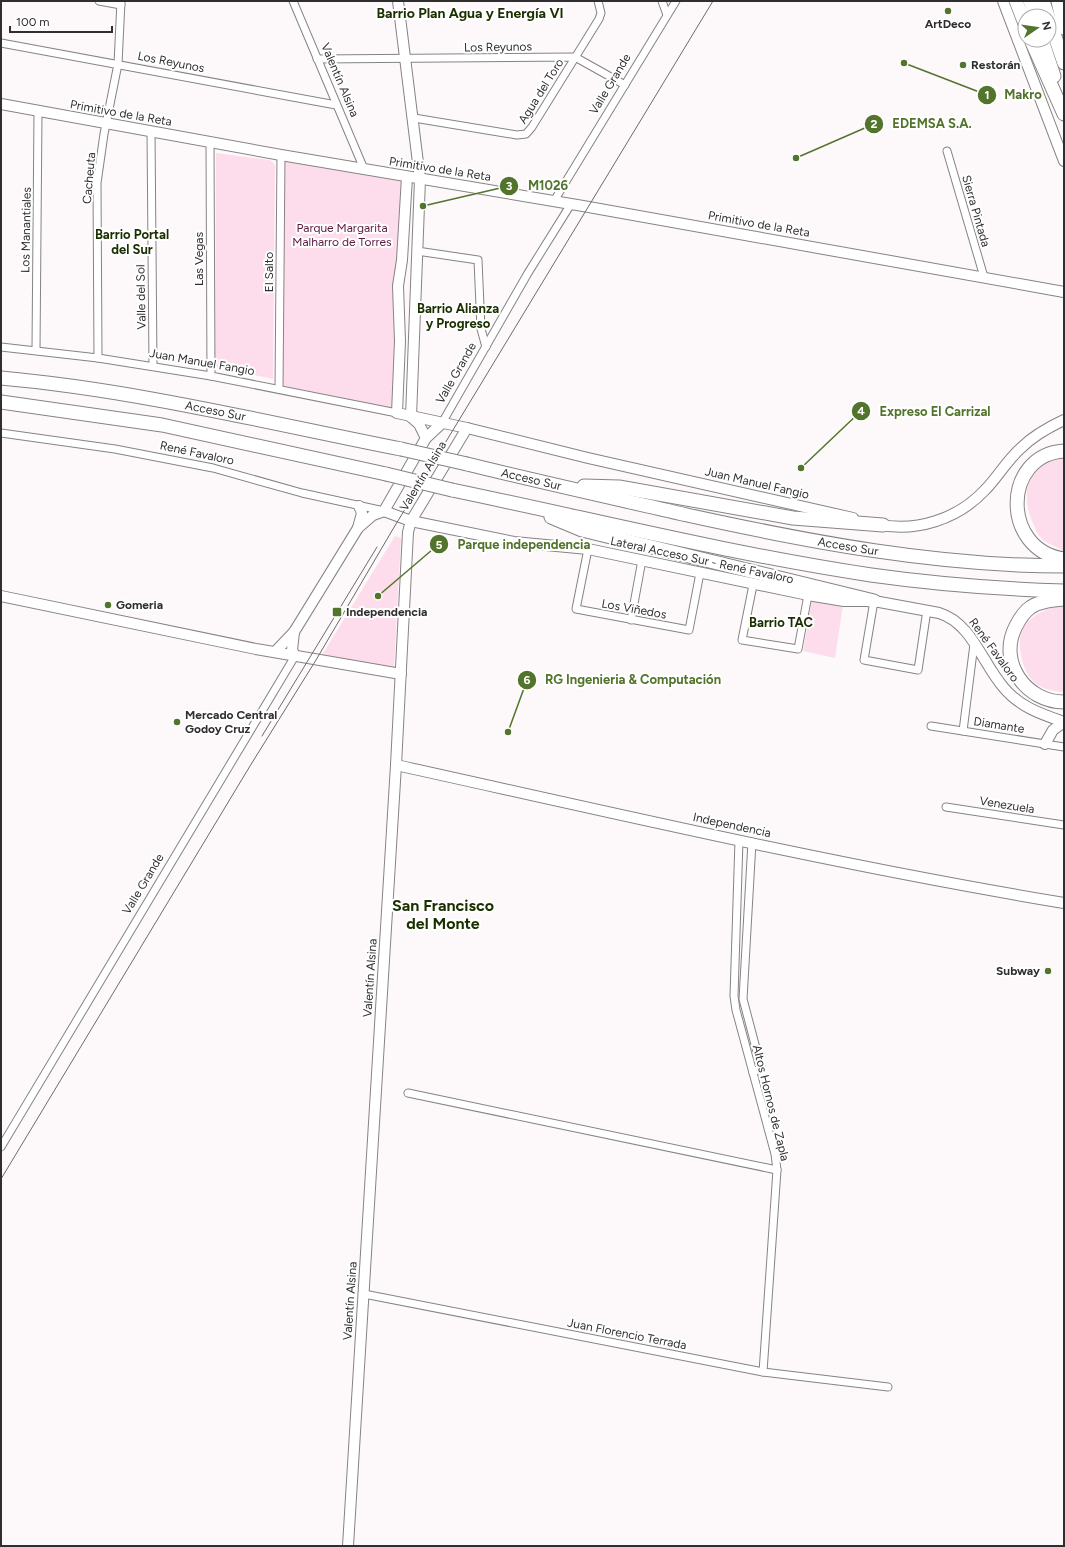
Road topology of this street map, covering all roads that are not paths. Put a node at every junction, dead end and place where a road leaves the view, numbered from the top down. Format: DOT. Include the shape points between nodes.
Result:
graph roads {
  1 [pos="99,1"];
  2 [pos="293,1"];
  3 [pos="398,1"];
  4 [pos="598,1"];
  5 [pos="662,1"];
  6 [pos="676,1"];
  7 [pos="1003,1"];
  8 [pos="1030,1"];
  9 [pos="1058,1"];
  10 [pos="121,3"];
  11 [pos="1038,8"];
  12 [pos="667,15"];
  13 [pos="1064,28"];
  14 [pos="1,43"];
  15 [pos="1057,46"];
  16 [pos="1035,48"];
  17 [pos="1045,48"];
  18 [pos="575,57"];
  19 [pos="317,59"];
  20 [pos="405,59"];
  21 [pos="1064,63"];
  22 [pos="118,64"];
  23 [pos="625,85"];
  24 [pos="1,104"];
  25 [pos="336,105"];
  26 [pos="1064,106"];
  27 [pos="38,111"];
  28 [pos="1064,114"];
  29 [pos="414,118"];
  30 [pos="107,123"];
  31 [pos="151,131"];
  32 [pos="210,142"];
  33 [pos="947,151"];
  34 [pos="281,155"];
  35 [pos="1064,161"];
  36 [pos="364,169"];
  37 [pos="407,177"];
  38 [pos="420,179"];
  39 [pos="554,201"];
  40 [pos="571,204"];
  41 [pos="417,251"];
  42 [pos="984,277"];
  43 [pos="1064,292"];
  44 [pos="1,347"];
  45 [pos="486,347"];
  46 [pos="36,350"];
  47 [pos="98,358"];
  48 [pos="153,366"];
  49 [pos="211,376"];
  50 [pos="1,378"];
  51 [pos="279,389"];
  52 [pos="1,402"];
  53 [pos="1,408"];
  54 [pos="56,410"];
  55 [pos="397,413"];
  56 [pos="411,417"];
  57 [pos="1064,420"];
  58 [pos="442,423"];
  59 [pos="467,428"];
  60 [pos="1,433"];
  61 [pos="426,438"];
  62 [pos="1064,451"];
  63 [pos="552,485"];
  64 [pos="520,504"];
  65 [pos="360,506"];
  66 [pos="384,511"];
  67 [pos="411,521"];
  68 [pos="883,525"];
  69 [pos="358,528"];
  70 [pos="588,549"];
  71 [pos="1064,559"];
  72 [pos="642,560"];
  73 [pos="1064,566"];
  74 [pos="700,573"];
  75 [pos="753,585"];
  76 [pos="1064,591"];
  77 [pos="808,595"];
  78 [pos="1,596"];
  79 [pos="1064,599"];
  80 [pos="874,601"];
  81 [pos="927,610"];
  82 [pos="631,620"];
  83 [pos="294,632"];
  84 [pos="974,644"];
  85 [pos="275,652"];
  86 [pos="295,656"];
  87 [pos="401,674"];
  88 [pos="1064,702"];
  89 [pos="1064,722"];
  90 [pos="931,726"];
  91 [pos="964,731"];
  92 [pos="1045,744"];
  93 [pos="1064,747"];
  94 [pos="396,765"];
  95 [pos="946,807"];
  96 [pos="1064,825"];
  97 [pos="739,840"];
  98 [pos="752,842"];
  99 [pos="1064,903"];
  100 [pos="753,1073"];
  101 [pos="408,1093"];
  102 [pos="1,1146"];
  103 [pos="777,1170"];
  104 [pos="364,1294"];
  105 [pos="763,1372"];
  106 [pos="888,1387"];
  107 [pos="348,1546"];
  1 -- 10 [label="street"];
  2 -- 19 [label="street, Valentín Alsina"];
  3 -- 20 [label="street"];
  4 -- 18 [label="street, Agua del Toro" via="600,16"];
  5 -- 12 [label="street"];
  6 -- 12 [label="street, Valle Grande"];
  7 -- 35 [label="street"];
  8 -- 11 [label="highway"];
  9 -- 13 [label="highway"];
  10 -- 22 [label="street, Cacheuta"];
  12 -- 23 [label="street, Valle Grande"];
  14 -- 22 [label="street, Los Reyunos"];
  15 -- 21 [label="highway"];
  16 -- 28 [label="highway"];
  17 -- 26 [label="highway"];
  18 -- 20 [label="street, Los Reyunos"];
  18 -- 23 [label="street, Los Reyunos"];
  18 -- 29 [label="street, Agua del Toro" via="526,134 517,135"];
  19 -- 20 [label="street, Los Reyunos"];
  19 -- 25 [label="street, Valentín Alsina"];
  20 -- 29 [label="street"];
  22 -- 25 [label="street, Los Reyunos"];
  22 -- 30 [label="street, Cacheuta"];
  23 -- 39 [label="street, Valle Grande"];
  24 -- 27 [label="street, Primitivo de la Reta"];
  25 -- 36 [label="street, Valentín Alsina"];
  27 -- 30 [label="street, Primitivo de la Reta"];
  27 -- 46 [label="street, Los Manantiales"];
  29 -- 38 [label="street"];
  30 -- 31 [label="street, Primitivo de la Reta"];
  30 -- 47 [label="street, Cacheuta" via="97,196"];
  31 -- 32 [label="street, Primitivo de la Reta"];
  31 -- 48 [label="street, Valle del Sol"];
  32 -- 34 [label="street, Primitivo de la Reta"];
  32 -- 49 [label="street, Las Vegas"];
  33 -- 42 [label="street, Sierra Pintada"];
  34 -- 36 [label="street, Primitivo de la Reta"];
  34 -- 51 [label="street, El Salto"];
  36 -- 37 [label="street, Primitivo de la Reta"];
  37 -- 38 [label="street, Primitivo de la Reta"];
  37 -- 55 [label="street" via="398,286 400,341"];
  38 -- 39 [label="street, Primitivo de la Reta"];
  38 -- 41 [label="street"];
  39 -- 40 [label="street, Primitivo de la Reta"];
  40 -- 42 [label="street, Primitivo de la Reta"];
  40 -- 45 [label="street, Valle Grande"];
  41 -- 45 [label="street" via="478,260 481,329"];
  41 -- 56 [label="street"];
  42 -- 43 [label="street, Primitivo de la Reta"];
  44 -- 46 [label="street, Juan Manuel Fangio"];
  45 -- 58 [label="street, Valle Grande"];
  46 -- 47 [label="street, Juan Manuel Fangio"];
  47 -- 48 [label="street, Juan Manuel Fangio"];
  48 -- 49 [label="street, Juan Manuel Fangio"];
  49 -- 51 [label="street, Juan Manuel Fangio"];
  50 -- 63 [label="highway, Acceso Sur, bridge" via="78,387 147,399 401,449"];
  51 -- 55 [label="street, Juan Manuel Fangio"];
  52 -- 54 [label="highway, Acceso Sur"];
  53 -- 54 [label="highway"];
  54 -- 64 [label="highway, Acceso Sur, bridge" via="162,425"];
  55 -- 56 [label="street, Juan Manuel Fangio"];
  56 -- 58 [label="street, Juan Manuel Fangio"];
  56 -- 61 [label="street" via="419,424"];
  57 -- 68 [label="street, Juan Manuel Fangio" via="1041,432 1020,448 985,490 963,509 928,523"];
  58 -- 59 [label="street, Juan Manuel Fangio"];
  58 -- 61 [label="street, Valle Grande"];
  59 -- 67 [label="street, Valentín Alsina"];
  59 -- 68 [label="street, Juan Manuel Fangio"];
  60 -- 65 [label="street, René Favaloro" via="115,449 213,468"];
  61 -- 66 [label="street, Valle Grande"];
  62 -- 71 [label="highway" via="1049,455 1031,468 1020,484 1016,507 1022,531 1033,544"];
  63 -- 68 [label="highway" via="619,487 793,518"];
  63 -- 73 [label="highway, Acceso Sur" via="749,528 869,550 992,563"];
  64 -- 76 [label="highway, Acceso Sur" via="731,550 871,575 983,587"];
  64 -- 80 [label="highway" via="582,530"];
  65 -- 66 [label="street, René Favaloro"];
  65 -- 69 [label="street" via="362,513"];
  66 -- 67 [label="street, Lateral Acceso Sur - René Favaloro"];
  66 -- 69 [label="street" via="373,515"];
  67 -- 70 [label="street, Lateral Acceso Sur - René Favaloro" via="514,542"];
  67 -- 87 [label="street, Valentín Alsina" via="408,532"];
  69 -- 83 [label="street"];
  70 -- 72 [label="street, Lateral Acceso Sur - René Favaloro"];
  70 -- 82 [label="street, Los Viñedos" via="576,610"];
  72 -- 74 [label="street, Lateral Acceso Sur - René Favaloro"];
  72 -- 82 [label="street"];
  74 -- 75 [label="street, Lateral Acceso Sur - René Favaloro"];
  74 -- 82 [label="street, Los Viñedos" via="689,630"];
  75 -- 77 [label="street, Lateral Acceso Sur - René Favaloro"];
  75 -- 77 [label="street" via="742,640 798,649"];
  77 -- 80 [label="street, Lateral Acceso Sur - René Favaloro" via="844,601"];
  78 -- 85 [label="street"];
  79 -- 88 [label="highway" via="1042,602 1030,608 1019,620 1013,631 1010,659 1014,672 1027,689 1050,701"];
  80 -- 81 [label="street, René Favaloro"];
  80 -- 81 [label="street" via="864,660 918,670"];
  81 -- 84 [label="street, René Favaloro" via="948,616 958,623"];
  83 -- 85 [label="street"];
  83 -- 86 [label="street" via="292,650"];
  84 -- 89 [label="street, René Favaloro" via="1011,696 1033,711"];
  84 -- 91 [label="street"];
  85 -- 86 [label="street"];
  86 -- 87 [label="street"];
  86 -- 102 [label="street, Valle Grande"];
  87 -- 94 [label="street, Valentín Alsina"];
  89 -- 92 [label="street" via="1053,730"];
  90 -- 91 [label="street, Diamante"];
  91 -- 92 [label="street, Diamante"];
  92 -- 93 [label="street, Diamante"];
  94 -- 97 [label="street, Independencia"];
  94 -- 104 [label="street, Valentín Alsina"];
  95 -- 96 [label="street, Venezuela"];
  97 -- 98 [label="street, Independencia"];
  97 -- 100 [label="street, Altos Hornos de Zapla" via="734,996"];
  98 -- 99 [label="street, Independencia" via="972,888"];
  98 -- 100 [label="street" via="743,995 761,1067"];
  100 -- 103 [label="street, Altos Hornos de Zapla"];
  101 -- 103 [label="street"];
  103 -- 105 [label="street, Altos Hornos de Zapla"];
  104 -- 105 [label="street, Juan Florencio Terrada"];
  104 -- 107 [label="street, Valentín Alsina"];
  105 -- 106 [label="street, Juan Florencio Terrada"];
}
